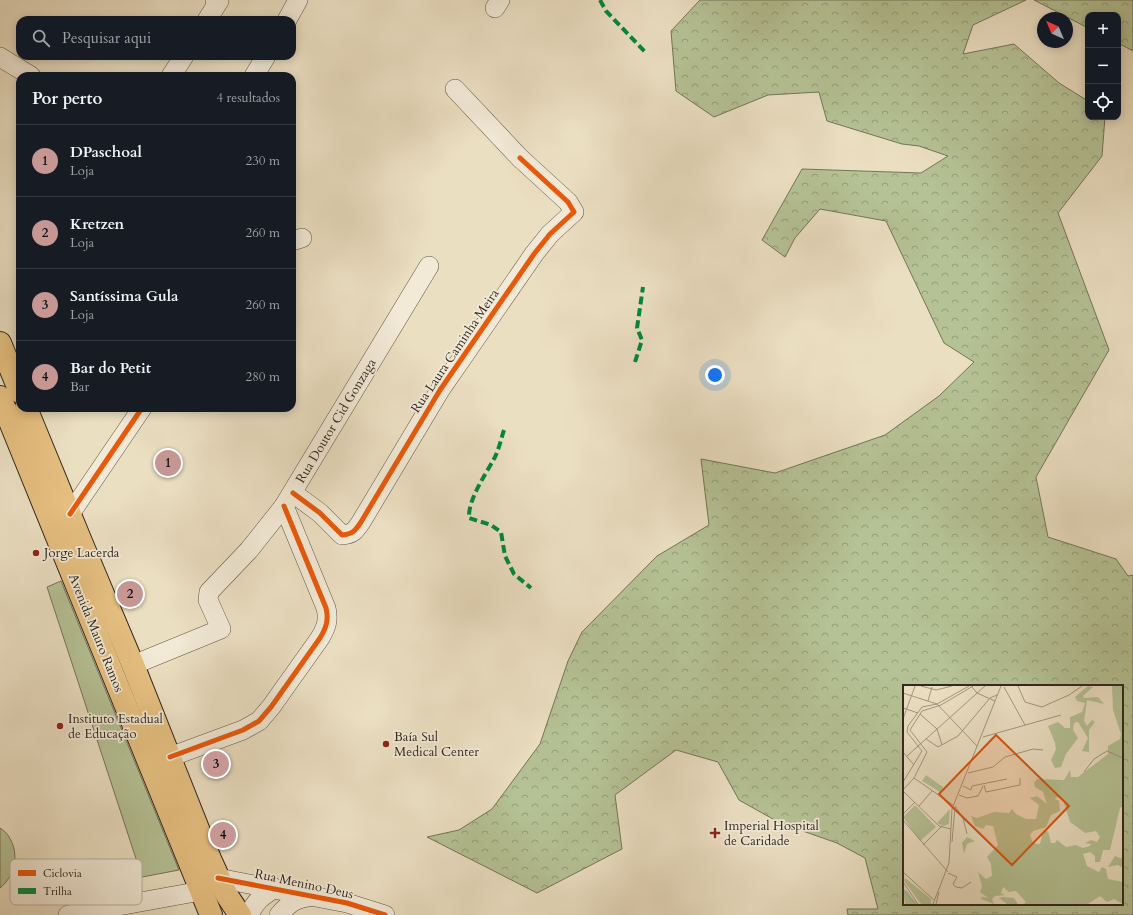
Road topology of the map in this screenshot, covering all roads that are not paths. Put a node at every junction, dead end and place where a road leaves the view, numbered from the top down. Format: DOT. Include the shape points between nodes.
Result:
graph roads {
  1 [pos="298,0"];
  2 [pos="217,1"];
  3 [pos="209,16"];
  4 [pos="289,16"];
  5 [pos="0,57"];
  6 [pos="181,60"];
  7 [pos="264,60"];
  8 [pos="24,72"];
  9 [pos="174,72"];
  10 [pos="256,72"];
  11 [pos="454,89"];
  12 [pos="429,266"];
  13 [pos="0,343"];
  14 [pos="16,382"];
  15 [pos="0,397"];
  16 [pos="28,412"];
  17 [pos="139,412"];
  18 [pos="289,499"];
  19 [pos="70,514"];
  20 [pos="133,665"];
  21 [pos="170,757"];
  22 [pos="218,878"];
  23 [pos="275,888"];
  24 [pos="201,891"];
  25 [pos="314,896"];
  26 [pos="142,902"];
  27 [pos="123,905"];
  28 [pos="68,915"];
  29 [pos="212,915"];
  30 [pos="240,915"];
  31 [pos="249,915"];
  32 [pos="279,915"];
  33 [pos="385,915"];
  1 -- 4 [label="street"];
  2 -- 3 [label="street"];
  5 -- 8 [label="street"];
  6 -- 9 [label="street"];
  7 -- 10 [label="street"];
  11 -- 18 [label="street, Rua Laura Caminha Meira" via="520,158 568,202 574,212 550,234 534,254 440,390 354,531 342,535 320,513"];
  12 -- 18 [label="street, Rua Doutor Cid Gonzaga"];
  13 -- 14 [label="main road"];
  15 -- 24 [label="main road, Avenida Mauro Ramos"];
  16 -- 19 [label="main road, Avenida Mauro Ramos"];
  17 -- 19 [label="street"];
  18 -- 20 [label="street, Rua Doutor Cid Gonzaga" via="249,550 209,592 208,600 221,629"];
  18 -- 21 [label="street" via="326,608 326,628 259,721 243,730"];
  19 -- 20 [label="main road, Avenida Mauro Ramos"];
  20 -- 21 [label="main road, Avenida Mauro Ramos"];
  21 -- 22 [label="main road, Avenida Mauro Ramos"];
  22 -- 23 [label="street, Rua Menino Deus"];
  22 -- 30 [label="main road, Avenida Mauro Ramos"];
  23 -- 25 [label="street, Rua Menino Deus"];
  23 -- 31 [label="street" via="260,898"];
  24 -- 26 [label="street"];
  24 -- 29 [label="main road, Avenida Mauro Ramos"];
  25 -- 32 [label="street, Rua Menino Deus" via="300,898"];
  25 -- 33 [label="street, Rua Menino Deus" via="346,902"];
  27 -- 28 [label="street"];
}
